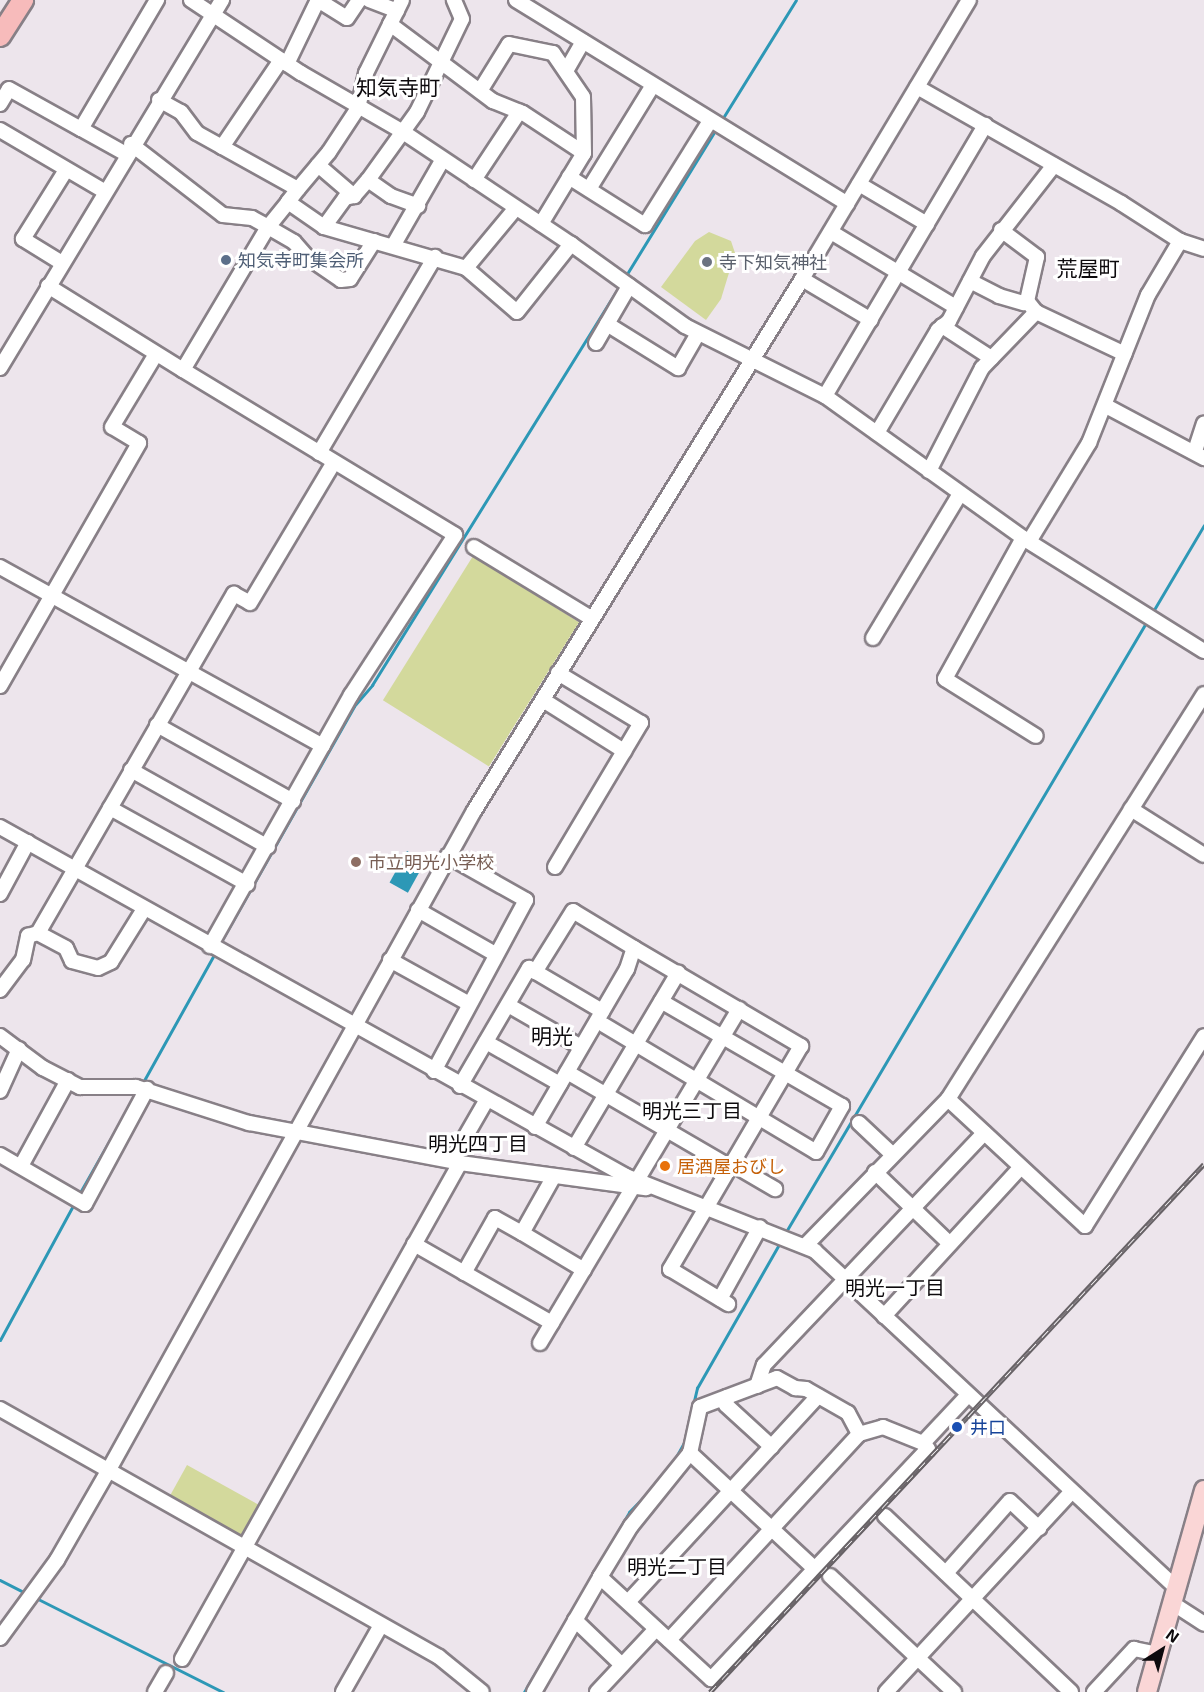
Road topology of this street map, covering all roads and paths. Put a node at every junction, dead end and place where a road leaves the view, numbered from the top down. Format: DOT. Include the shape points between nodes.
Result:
graph roads {
  1 [pos="157,0"];
  2 [pos="191,0"];
  3 [pos="222,0"];
  4 [pos="318,0"];
  5 [pos="359,0"];
  6 [pos="369,0"];
  7 [pos="454,0"];
  8 [pos="516,0"];
  9 [pos="969,0"];
  10 [pos="20,1"];
  11 [pos="400,5"];
  12 [pos="213,14"];
  13 [pos="390,24"];
  14 [pos="0,36"];
  15 [pos="583,42"];
  16 [pos="284,62"];
  17 [pos="441,62"];
  18 [pos="566,71"];
  19 [pos="653,85"];
  20 [pos="917,87"];
  21 [pos="480,91"];
  22 [pos="159,100"];
  23 [pos="0,104"];
  24 [pos="358,108"];
  25 [pos="519,112"];
  26 [pos="716,124"];
  27 [pos="985,125"];
  28 [pos="81,129"];
  29 [pos="0,130"];
  30 [pos="403,132"];
  31 [pos="222,147"];
  32 [pos="129,149"];
  33 [pos="584,153"];
  34 [pos="443,159"];
  35 [pos="318,165"];
  36 [pos="1054,165"];
  37 [pos="66,170"];
  38 [pos="569,177"];
  39 [pos="368,180"];
  40 [pos="474,180"];
  41 [pos="860,184"];
  42 [pos="298,189"];
  43 [pos="589,189"];
  44 [pos="104,192"];
  45 [pos="354,196"];
  46 [pos="288,202"];
  47 [pos="847,204"];
  48 [pos="418,206"];
  49 [pos="516,208"];
  50 [pos="541,224"];
  51 [pos="927,224"];
  52 [pos="268,227"];
  53 [pos="324,227"];
  54 [pos="1001,230"];
  55 [pos="831,232"];
  56 [pos="374,241"];
  57 [pos="1180,242"];
  58 [pos="571,244"];
  59 [pos="393,246"];
  60 [pos="1204,249"];
  61 [pos="435,258"];
  62 [pos="62,263"];
  63 [pos="465,268"];
  64 [pos="899,272"];
  65 [pos="802,279"];
  66 [pos="970,281"];
  67 [pos="624,282"];
  68 [pos="48,286"];
  69 [pos="956,307"];
  70 [pos="1031,307"];
  71 [pos="871,320"];
  72 [pos="607,324"];
  73 [pos="942,326"];
  74 [pos="698,334"];
  75 [pos="596,343"];
  76 [pos="156,354"];
  77 [pos="1125,354"];
  78 [pos="753,358"];
  79 [pos="991,358"];
  80 [pos="0,368"];
  81 [pos="183,370"];
  82 [pos="825,396"];
  83 [pos="1106,406"];
  84 [pos="1204,423"];
  85 [pos="877,433"];
  86 [pos="319,453"];
  87 [pos="1199,455"];
  88 [pos="334,462"];
  89 [pos="929,471"];
  90 [pos="960,494"];
  91 [pos="1026,539"];
  92 [pos="474,547"];
  93 [pos="0,567"];
  94 [pos="51,595"];
  95 [pos="591,618"];
  96 [pos="873,638"];
  97 [pos="1204,651"];
  98 [pos="4,667"];
  99 [pos="188,671"];
  100 [pos="558,674"];
  101 [pos="0,686"];
  102 [pos="1204,694"];
  103 [pos="543,700"];
  104 [pos="158,724"];
  105 [pos="1036,736"];
  106 [pos="323,746"];
  107 [pos="624,751"];
  108 [pos="131,770"];
  109 [pos="293,801"];
  110 [pos="110,808"];
  111 [pos="1131,809"];
  112 [pos="0,826"];
  113 [pos="28,842"];
  114 [pos="268,847"];
  115 [pos="1204,855"];
  116 [pos="448,856"];
  117 [pos="555,867"];
  118 [pos="76,870"];
  119 [pos="5,875"];
  120 [pos="247,884"];
  121 [pos="0,894"];
  122 [pos="144,909"];
  123 [pos="418,910"];
  124 [pos="38,933"];
  125 [pos="634,948"];
  126 [pos="214,949"];
  127 [pos="495,954"];
  128 [pos="390,960"];
  129 [pos="535,972"];
  130 [pos="678,973"];
  131 [pos="0,990"];
  132 [pos="661,1001"];
  133 [pos="468,1003"];
  134 [pos="508,1005"];
  135 [pos="739,1009"];
  136 [pos="603,1018"];
  137 [pos="354,1027"];
  138 [pos="0,1036"];
  139 [pos="1204,1036"];
  140 [pos="723,1037"];
  141 [pos="486,1042"];
  142 [pos="635,1043"];
  143 [pos="581,1047"];
  144 [pos="20,1049"];
  145 [pos="434,1071"];
  146 [pos="785,1073"];
  147 [pos="563,1078"];
  148 [pos="68,1080"];
  149 [pos="698,1080"];
  150 [pos="460,1086"];
  151 [pos="142,1088"];
  152 [pos="0,1091"];
  153 [pos="606,1095"];
  154 [pos="948,1099"];
  155 [pos="486,1101"];
  156 [pos="759,1117"];
  157 [pos="859,1122"];
  158 [pos="535,1127"];
  159 [pos="296,1132"];
  160 [pos="668,1132"];
  161 [pos="984,1133"];
  162 [pos="574,1148"];
  163 [pos="892,1154"];
  164 [pos="0,1155"];
  165 [pos="458,1158"];
  166 [pos="21,1166"];
  167 [pos="731,1166"];
  168 [pos="1021,1167"];
  169 [pos="875,1172"];
  170 [pos="554,1176"];
  171 [pos="640,1186"];
  172 [pos="776,1189"];
  173 [pos="707,1207"];
  174 [pos="913,1209"];
  175 [pos="760,1227"];
  176 [pos="522,1233"];
  177 [pos="949,1243"];
  178 [pos="414,1244"];
  179 [pos="805,1246"];
  180 [pos="584,1270"];
  181 [pos="464,1273"];
  182 [pos="844,1279"];
  183 [pos="884,1316"];
  184 [pos="552,1323"];
  185 [pos="540,1343"];
  186 [pos="757,1386"];
  187 [pos="968,1395"];
  188 [pos="818,1396"];
  189 [pos="727,1397"];
  190 [pos="0,1409"];
  191 [pos="859,1434"];
  192 [pos="923,1443"];
  193 [pos="772,1447"];
  194 [pos="690,1453"];
  195 [pos="107,1473"];
  196 [pos="1204,1490"];
  197 [pos="731,1491"];
  198 [pos="1071,1492"];
  199 [pos="885,1516"];
  200 [pos="772,1528"];
  201 [pos="1039,1528"];
  202 [pos="244,1550"];
  203 [pos="815,1569"];
  204 [pos="946,1573"];
  205 [pos="830,1576"];
  206 [pos="600,1577"];
  207 [pos="1174,1595"];
  208 [pos="974,1600"];
  209 [pos="628,1602"];
  210 [pos="575,1620"];
  211 [pos="1204,1624"];
  212 [pos="381,1625"];
  213 [pos="656,1629"];
  214 [pos="0,1638"];
  215 [pos="669,1640"];
  216 [pos="1158,1654"];
  217 [pos="183,1659"];
  218 [pos="917,1659"];
  219 [pos="622,1665"];
  220 [pos="166,1673"];
  221 [pos="1065,1690"];
  222 [pos="155,1692"];
  223 [pos="343,1692"];
  224 [pos="482,1692"];
  225 [pos="534,1692"];
  226 [pos="597,1692"];
  227 [pos="886,1692"];
  228 [pos="954,1692"];
  229 [pos="1094,1692"];
  230 [pos="1147,1692"];
  1 -- 28 [label="street"];
  2 -- 12 [label="street"];
  3 -- 12 [label="street"];
  4 -- 5 [label="street" via="347,18"];
  4 -- 16 [label="street"];
  6 -- 11 [label="street"];
  7 -- 17 [label="street" via="462,19"];
  8 -- 15 [label="street"];
  9 -- 20 [label="street"];
  10 -- 14 [label="highway"];
  11 -- 13 [label="street"];
  12 -- 16 [label="street"];
  12 -- 22 [label="street"];
  13 -- 17 [label="street"];
  13 -- 24 [label="street" via="366,73"];
  15 -- 18 [label="street"];
  15 -- 19 [label="street"];
  16 -- 24 [label="street"];
  16 -- 31 [label="street"];
  17 -- 21 [label="street"];
  17 -- 30 [label="street"];
  18 -- 21 [label="street" via="553,52 509,44"];
  18 -- 33 [label="street" via="584,97"];
  19 -- 26 [label="street"];
  19 -- 43 [label="street"];
  20 -- 27 [label="street"];
  20 -- 41 [label="street"];
  21 -- 25 [label="street"];
  22 -- 31 [label="street" via="181,112 197,133"];
  22 -- 32 [label="street"];
  23 -- 28 [label="street" via="9,89"];
  24 -- 30 [label="street"];
  24 -- 35 [label="street"];
  25 -- 33 [label="street"];
  25 -- 40 [label="street"];
  26 -- 43 [label="street" via="645,225"];
  26 -- 47 [label="street"];
  27 -- 36 [label="street"];
  27 -- 51 [label="street"];
  28 -- 32 [label="street"];
  29 -- 37 [label="street"];
  30 -- 34 [label="street"];
  30 -- 39 [label="street"];
  31 -- 42 [label="street"];
  32 -- 44 [label="street"];
  32 -- 52 [label="street" via="203,204 223,215 252,218"];
  33 -- 38 [label="street"];
  34 -- 40 [label="street"];
  34 -- 48 [label="street"];
  35 -- 42 [label="street"];
  35 -- 45 [label="street"];
  36 -- 54 [label="street"];
  36 -- 57 [label="street"];
  37 -- 44 [label="street"];
  37 -- 62 [label="street" via="23,239"];
  38 -- 43 [label="street"];
  38 -- 50 [label="street"];
  39 -- 45 [label="street"];
  39 -- 48 [label="street" via="391,196"];
  40 -- 49 [label="street"];
  41 -- 47 [label="street"];
  41 -- 51 [label="street"];
  42 -- 46 [label="street"];
  44 -- 62 [label="street"];
  45 -- 53 [label="street" via="345,198"];
  46 -- 52 [label="street"];
  46 -- 53 [label="street"];
  47 -- 55 [label="street"];
  48 -- 59 [label="street"];
  49 -- 50 [label="street"];
  49 -- 63 [label="street"];
  50 -- 58 [label="street"];
  51 -- 64 [label="street"];
  52 -- 56 [label="street" via="294,242 306,256 341,280 350,279"];
  52 -- 81 [label="street"];
  53 -- 56 [label="street"];
  54 -- 66 [label="street"];
  54 -- 70 [label="street" via="1037,256"];
  55 -- 64 [label="street"];
  55 -- 65 [label="street"];
  56 -- 59 [label="street"];
  57 -- 60 [label="street"];
  57 -- 77 [label="street" via="1148,295"];
  58 -- 63 [label="street" via="517,312"];
  58 -- 67 [label="street"];
  59 -- 61 [label="street"];
  61 -- 63 [label="street"];
  61 -- 86 [label="street"];
  62 -- 68 [label="street"];
  64 -- 69 [label="street"];
  64 -- 71 [label="street"];
  65 -- 71 [label="street"];
  65 -- 78 [label="street"];
  66 -- 69 [label="street"];
  66 -- 70 [label="street"];
  67 -- 72 [label="street"];
  67 -- 74 [label="street"];
  68 -- 76 [label="street"];
  68 -- 80 [label="street"];
  69 -- 73 [label="street"];
  70 -- 77 [label="street"];
  70 -- 79 [label="street"];
  71 -- 82 [label="street"];
  72 -- 74 [label="street" via="678,368"];
  72 -- 75 [label="street"];
  73 -- 79 [label="street"];
  73 -- 85 [label="street"];
  74 -- 78 [label="street"];
  76 -- 81 [label="street"];
  76 -- 94 [label="street" via="112,428 139,443"];
  77 -- 83 [label="street"];
  78 -- 82 [label="street"];
  78 -- 95 [label="street"];
  79 -- 89 [label="street" via="982,368"];
  81 -- 86 [label="street"];
  82 -- 85 [label="street"];
  83 -- 87 [label="street"];
  83 -- 91 [label="street" via="1089,443"];
  84 -- 87 [label="street"];
  85 -- 89 [label="street"];
  86 -- 88 [label="street"];
  88 -- 99 [label="street" via="250,603 234,594"];
  88 -- 106 [label="street" via="455,535 351,695"];
  89 -- 90 [label="street"];
  90 -- 91 [label="street"];
  90 -- 96 [label="street"];
  91 -- 97 [label="street"];
  91 -- 105 [label="street" via="945,679"];
  92 -- 95 [label="street"];
  93 -- 94 [label="street"];
  94 -- 98 [label="street"];
  94 -- 99 [label="street"];
  95 -- 100 [label="street"];
  98 -- 101 [label="street"];
  99 -- 104 [label="street"];
  99 -- 106 [label="street"];
  100 -- 103 [label="street"];
  100 -- 107 [label="street" via="641,723"];
  102 -- 111 [label="street"];
  103 -- 107 [label="street"];
  103 -- 116 [label="street"];
  104 -- 108 [label="street"];
  104 -- 109 [label="street"];
  106 -- 109 [label="street"];
  107 -- 117 [label="street"];
  108 -- 110 [label="street"];
  108 -- 114 [label="street"];
  109 -- 114 [label="street"];
  110 -- 118 [label="street"];
  110 -- 120 [label="street"];
  111 -- 115 [label="street"];
  111 -- 154 [label="street"];
  112 -- 113 [label="street"];
  113 -- 118 [label="street"];
  113 -- 119 [label="street"];
  114 -- 120 [label="street"];
  116 -- 123 [label="street"];
  116 -- 127 [label="street" via="526,900"];
  118 -- 122 [label="street"];
  118 -- 124 [label="street"];
  119 -- 121 [label="street"];
  120 -- 126 [label="street"];
  122 -- 124 [label="street" via="111,962 98,968 72,961 66,948"];
  122 -- 126 [label="street"];
  123 -- 127 [label="street"];
  123 -- 128 [label="street"];
  124 -- 131 [label="street" via="28,936 23,960"];
  125 -- 129 [label="street" via="573,911"];
  125 -- 130 [label="street"];
  125 -- 136 [label="street"];
  126 -- 137 [label="street"];
  127 -- 133 [label="street"];
  128 -- 133 [label="street"];
  128 -- 137 [label="street"];
  129 -- 134 [label="street" via="529,968"];
  129 -- 136 [label="street"];
  130 -- 132 [label="street"];
  130 -- 135 [label="street"];
  132 -- 140 [label="street"];
  132 -- 142 [label="street"];
  133 -- 145 [label="street"];
  134 -- 141 [label="street"];
  134 -- 143 [label="street"];
  135 -- 140 [label="street"];
  135 -- 146 [label="street" via="801,1046"];
  136 -- 142 [label="street"];
  136 -- 143 [label="street"];
  137 -- 145 [label="street"];
  137 -- 159 [label="street"];
  138 -- 144 [label="street"];
  139 -- 168 [label="street" via="1085,1226"];
  140 -- 146 [label="street"];
  140 -- 149 [label="street"];
  141 -- 147 [label="street"];
  141 -- 150 [label="street"];
  142 -- 149 [label="street"];
  142 -- 153 [label="street"];
  143 -- 147 [label="street"];
  144 -- 148 [label="street"];
  144 -- 152 [label="street"];
  145 -- 150 [label="street"];
  146 -- 156 [label="street"];
  146 -- 156 [label="street" via="842,1106 816,1152"];
  147 -- 153 [label="street"];
  147 -- 158 [label="street"];
  148 -- 151 [label="street" via="80,1087"];
  148 -- 166 [label="street"];
  149 -- 156 [label="street"];
  149 -- 160 [label="street"];
  150 -- 155 [label="street"];
  151 -- 159 [label="street" via="249,1123"];
  151 -- 166 [label="street" via="85,1204"];
  153 -- 160 [label="street"];
  153 -- 162 [label="street"];
  154 -- 161 [label="street"];
  154 -- 163 [label="street"];
  155 -- 158 [label="street"];
  155 -- 165 [label="street"];
  156 -- 167 [label="street"];
  157 -- 163 [label="street"];
  158 -- 162 [label="street"];
  159 -- 165 [label="street"];
  159 -- 195 [label="street"];
  160 -- 167 [label="street"];
  160 -- 171 [label="street"];
  161 -- 168 [label="street"];
  161 -- 174 [label="street"];
  162 -- 171 [label="street"];
  163 -- 169 [label="street"];
  164 -- 166 [label="street"];
  165 -- 170 [label="street"];
  165 -- 178 [label="street"];
  167 -- 172 [label="street"];
  167 -- 173 [label="street"];
  168 -- 177 [label="street"];
  169 -- 174 [label="street"];
  169 -- 179 [label="street"];
  170 -- 171 [label="street"];
  170 -- 176 [label="street"];
  171 -- 173 [label="street"];
  171 -- 180 [label="street"];
  173 -- 175 [label="street"];
  173 -- 175 [label="street" via="670,1269 724,1301"];
  174 -- 177 [label="street"];
  174 -- 182 [label="street"];
  175 -- 179 [label="street"];
  176 -- 180 [label="street"];
  176 -- 181 [label="street" via="495,1218"];
  177 -- 183 [label="street"];
  178 -- 181 [label="street"];
  178 -- 202 [label="street"];
  179 -- 182 [label="street"];
  180 -- 184 [label="street"];
  181 -- 184 [label="street"];
  182 -- 183 [label="street"];
  182 -- 186 [label="street" via="764,1365"];
  183 -- 187 [label="street"];
  184 -- 185 [label="street"];
  186 -- 188 [label="street" via="777,1378"];
  186 -- 189 [label="street"];
  187 -- 192 [label="street"];
  187 -- 198 [label="street"];
  188 -- 191 [label="street" via="848,1413"];
  188 -- 193 [label="street"];
  189 -- 193 [label="street" via="726,1405"];
  189 -- 194 [label="street" via="700,1407"];
  190 -- 195 [label="street"];
  191 -- 192 [label="street" via="883,1427"];
  191 -- 200 [label="street"];
  192 -- 203 [label="street" via="927,1449"];
  193 -- 197 [label="street"];
  194 -- 197 [label="street"];
  194 -- 206 [label="street" via="631,1526"];
  195 -- 202 [label="street"];
  195 -- 214 [label="street" via="57,1560"];
  196 -- 207 [label="main road"];
  197 -- 200 [label="street"];
  197 -- 209 [label="street"];
  198 -- 201 [label="street"];
  198 -- 207 [label="street"];
  199 -- 204 [label="street"];
  200 -- 203 [label="street"];
  200 -- 215 [label="street"];
  201 -- 204 [label="street" via="1010,1501"];
  201 -- 208 [label="street"];
  202 -- 212 [label="street"];
  202 -- 217 [label="street"];
  203 -- 215 [label="street" via="711,1679"];
  204 -- 208 [label="street"];
  205 -- 218 [label="street"];
  206 -- 209 [label="street"];
  206 -- 210 [label="street"];
  207 -- 211 [label="street"];
  207 -- 216 [label="main road"];
  208 -- 218 [label="street"];
  208 -- 221 [label="street"];
  209 -- 213 [label="street"];
  210 -- 219 [label="street"];
  210 -- 225 [label="street"];
  212 -- 223 [label="street"];
  212 -- 224 [label="street" via="439,1657"];
  213 -- 215 [label="street"];
  213 -- 219 [label="street"];
  216 -- 229 [label="street" via="1134,1648"];
  216 -- 230 [label="main road"];
  218 -- 227 [label="street"];
  218 -- 228 [label="street"];
  219 -- 226 [label="street"];
  220 -- 222 [label="street"];
}
